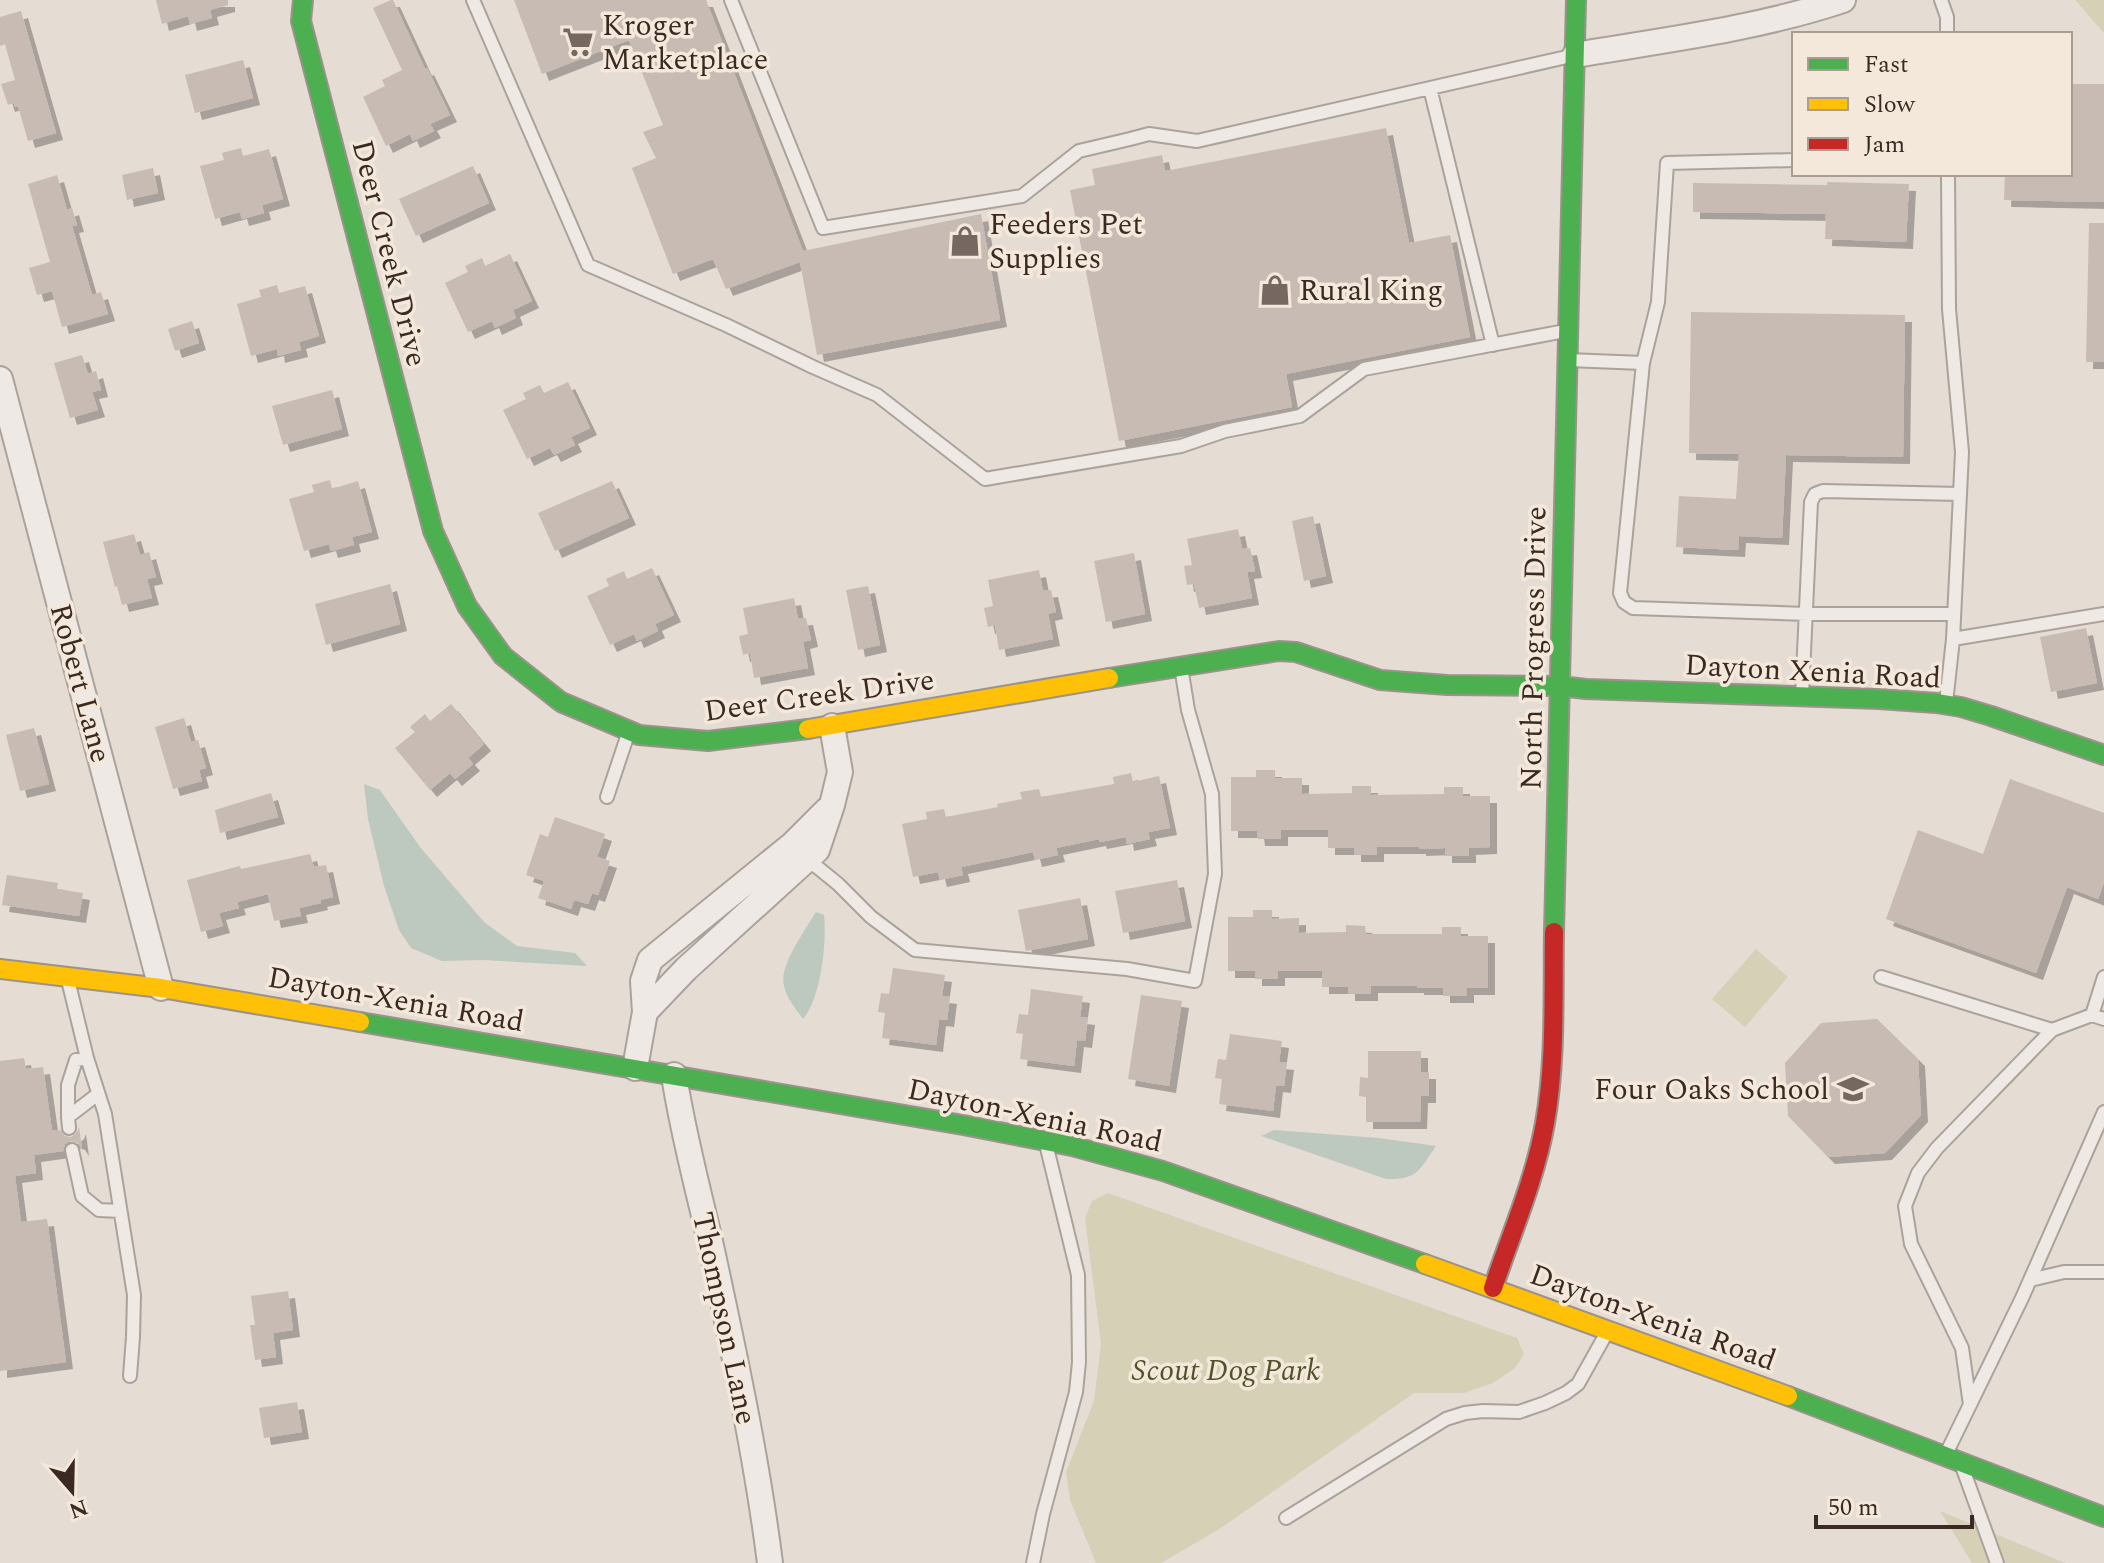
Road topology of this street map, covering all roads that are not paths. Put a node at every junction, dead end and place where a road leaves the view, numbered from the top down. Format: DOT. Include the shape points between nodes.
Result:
graph roads {
  1 [pos="303,0"];
  2 [pos="473,0"];
  3 [pos="1576,0"];
  4 [pos="1843,0"];
  5 [pos="1941,0"];
  6 [pos="735,1"];
  7 [pos="1947,32"];
  8 [pos="1575,55"];
  9 [pos="1430,88"];
  10 [pos="1792,160"];
  11 [pos="1948,176"];
  12 [pos="1569,330"];
  13 [pos="1493,345"];
  14 [pos="1568,360"];
  15 [pos="1643,363"];
  16 [pos="0,379"];
  17 [pos="1960,494"];
  18 [pos="1806,614"];
  19 [pos="1954,614"];
  20 [pos="2104,614"];
  21 [pos="1953,639"];
  22 [pos="1180,665"];
  23 [pos="1560,686"];
  24 [pos="1802,696"];
  25 [pos="1945,705"];
  26 [pos="832,726"];
  27 [pos="629,731"];
  28 [pos="2104,755"];
  29 [pos="607,797"];
  30 [pos="800,852"];
  31 [pos="0,969"];
  32 [pos="67,977"];
  33 [pos="1881,977"];
  34 [pos="2104,977"];
  35 [pos="161,988"];
  36 [pos="2098,1017"];
  37 [pos="2052,1030"];
  38 [pos="87,1058"];
  39 [pos="635,1068"];
  40 [pos="674,1075"];
  41 [pos="98,1094"];
  42 [pos="2104,1112"];
  43 [pos="1045,1141"];
  44 [pos="72,1150"];
  45 [pos="120,1211"];
  46 [pos="2104,1272"];
  47 [pos="2030,1280"];
  48 [pos="1493,1288"];
  49 [pos="1608,1332"];
  50 [pos="130,1376"];
  51 [pos="1970,1405"];
  52 [pos="1953,1460"];
  53 [pos="2104,1517"];
  54 [pos="1286,1518"];
  55 [pos="770,1563"];
  56 [pos="1033,1563"];
  57 [pos="1997,1563"];
  1 -- 27 [label="street, Deer Creek Drive" via="301,21 433,531 451,572 467,606 503,656 561,702"];
  2 -- 13 [label="lane" via="588,265 877,395 985,479 1181,446 1300,416 1364,369"];
  3 -- 8 [label="street, North Progress Drive"];
  4 -- 8 [label="street" via="1748,26"];
  5 -- 7 [label="lane"];
  6 -- 9 [label="lane" via="823,228 1022,196 1079,151 1149,134 1197,141"];
  8 -- 9 [label="lane"];
  8 -- 12 [label="street, North Progress Drive"];
  9 -- 13 [label="lane"];
  10 -- 15 [label="lane" via="1667,163 1658,302"];
  11 -- 17 [label="lane" via="1949,309 1962,452"];
  12 -- 13 [label="lane"];
  12 -- 14 [label="street, North Progress Drive"];
  14 -- 15 [label="lane"];
  14 -- 23 [label="street, North Progress Drive"];
  15 -- 18 [label="lane" via="1620,593 1624,602 1633,608"];
  16 -- 35 [label="street, Robert Lane"];
  17 -- 18 [label="lane" via="1815,494"];
  17 -- 19 [label="lane"];
  18 -- 19 [label="lane"];
  18 -- 24 [label="lane"];
  19 -- 21 [label="lane"];
  20 -- 21 [label="lane"];
  21 -- 25 [label="lane"];
  22 -- 23 [label="street, Deer Creek Drive" via="1279,651 1380,680"];
  22 -- 26 [label="street, Deer Creek Drive"];
  22 -- 30 [label="lane" via="1213,806 1215,874 1195,981 1127,969 915,950"];
  23 -- 24 [label="street, Dayton Xenia Road"];
  23 -- 48 [label="street, North Progress Drive" via="1551,1076 1536,1162"];
  24 -- 25 [label="street, Dayton Xenia Road"];
  25 -- 28 [label="street, Dayton Xenia Road"];
  26 -- 27 [label="street, Deer Creek Drive" via="708,741"];
  26 -- 30 [label="street" via="840,772 832,805 817,850"];
  27 -- 29 [label="lane"];
  30 -- 39 [label="street" via="645,1012"];
  31 -- 32 [label="street, Dayton-Xenia Road"];
  32 -- 35 [label="street, Dayton-Xenia Road"];
  32 -- 38 [label="lane"];
  33 -- 37 [label="lane"];
  34 -- 36 [label="lane"];
  35 -- 39 [label="street, Dayton-Xenia Road"];
  36 -- 37 [label="lane"];
  37 -- 51 [label="lane" via="1937,1148 1918,1173 1905,1206 1911,1244 1962,1348"];
  38 -- 41 [label="lane"];
  38 -- 41 [label="lane" via="76,1060 68,1085 68,1123"];
  39 -- 40 [label="street, Dayton-Xenia Road"];
  40 -- 43 [label="street, Dayton-Xenia Road"];
  40 -- 55 [label="street, Thompson Lane" via="747,1422"];
  41 -- 45 [label="lane"];
  42 -- 47 [label="lane"];
  43 -- 48 [label="street, Dayton-Xenia Road" via="1163,1171"];
  43 -- 56 [label="lane" via="1078,1275 1079,1362"];
  44 -- 45 [label="lane" via="82,1196 99,1210"];
  45 -- 50 [label="lane" via="134,1295"];
  46 -- 47 [label="lane" via="2064,1272"];
  47 -- 51 [label="lane"];
  48 -- 49 [label="street, Dayton-Xenia Road"];
  49 -- 52 [label="street, Dayton-Xenia Road"];
  49 -- 54 [label="lane" via="1578,1384 1566,1393 1519,1412 1483,1411 1446,1419"];
  51 -- 52 [label="lane"];
  52 -- 53 [label="street, Dayton-Xenia Road"];
  52 -- 57 [label="lane"];
}
